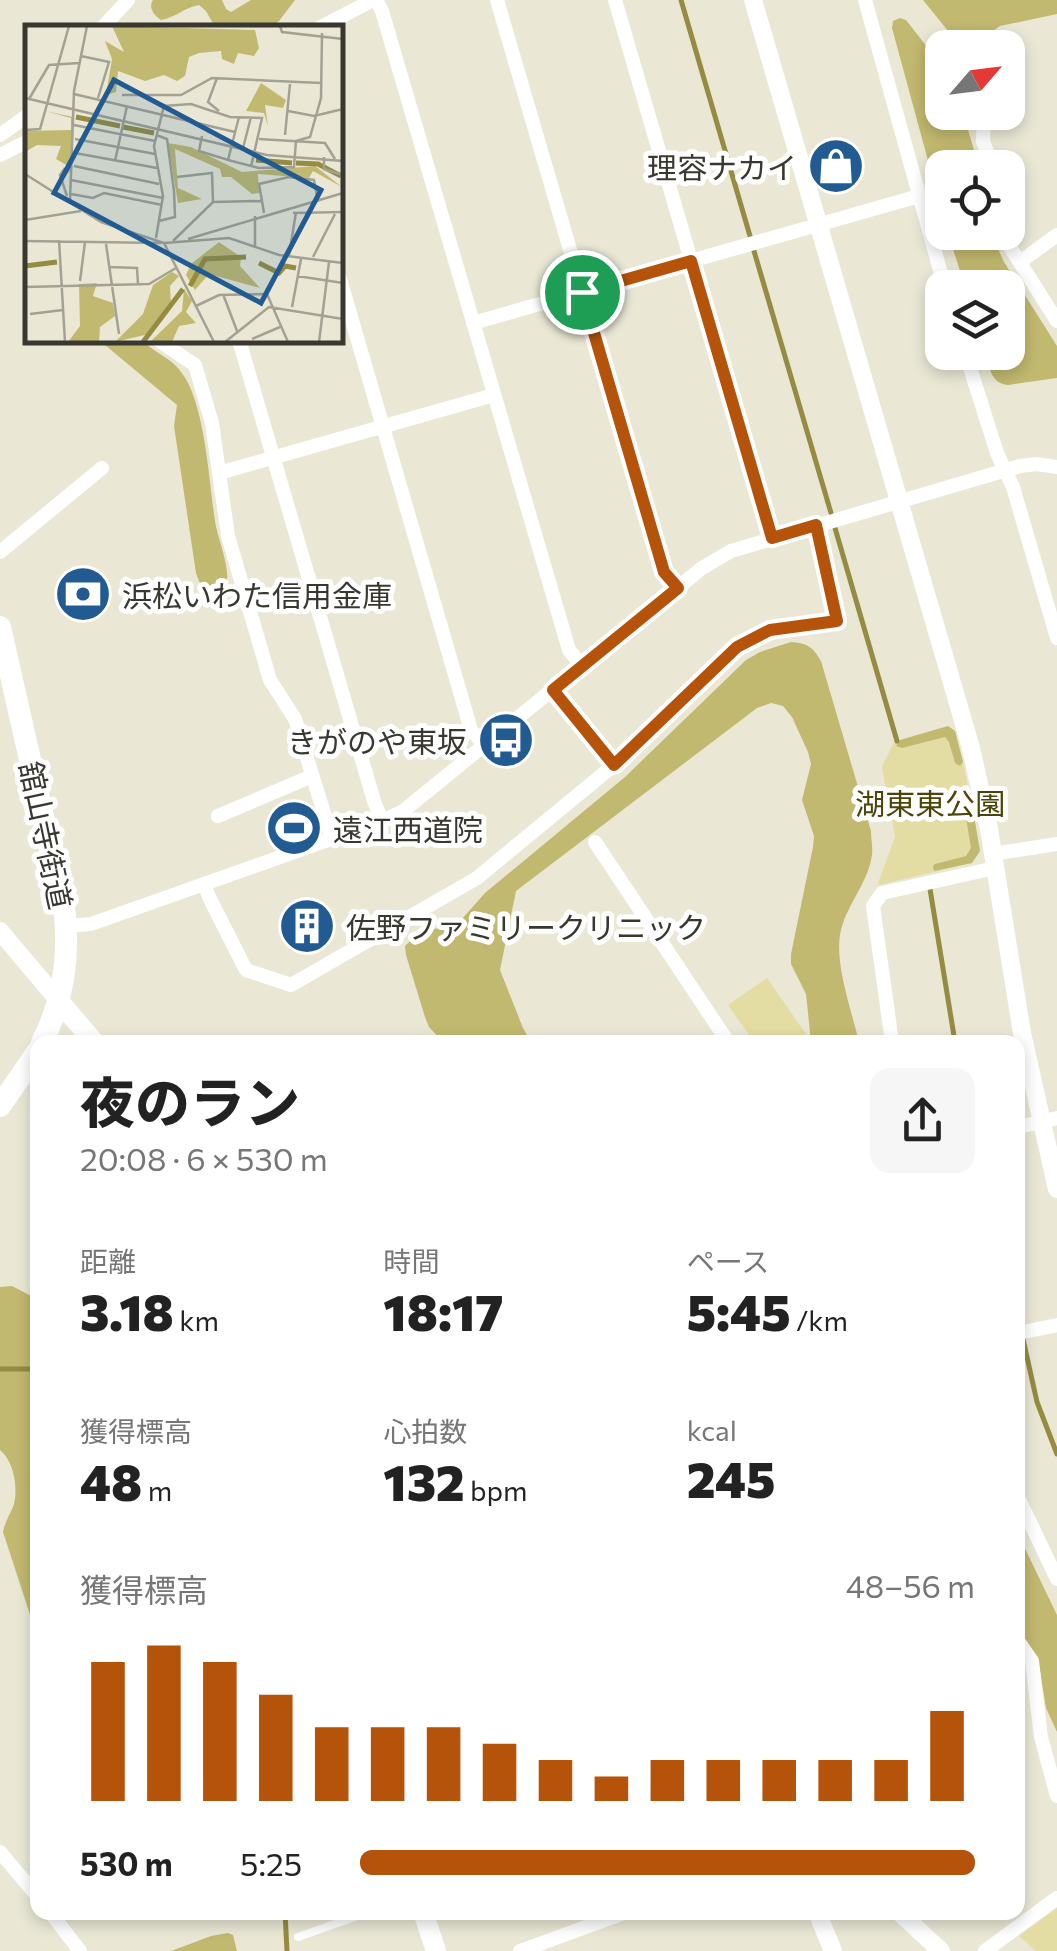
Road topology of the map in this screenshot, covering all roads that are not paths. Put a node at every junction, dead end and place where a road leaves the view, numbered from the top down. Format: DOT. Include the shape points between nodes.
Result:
graph roads {
  1 [pos="128,0"];
  2 [pos="374,0"];
  3 [pos="498,0"];
  4 [pos="615,0"];
  5 [pos="865,0"];
  6 [pos="758,1"];
  7 [pos="105,25"];
  8 [pos="325,25"];
  9 [pos="25,116"];
  10 [pos="0,135"];
  11 [pos="25,142"];
  12 [pos="0,154"];
  13 [pos="919,196"];
  14 [pos="819,224"];
  15 [pos="1057,235"];
  16 [pos="1012,250"];
  17 [pos="691,261"];
  18 [pos="1020,262"];
  19 [pos="940,270"];
  20 [pos="342,286"];
  21 [pos="582,292"];
  22 [pos="1057,321"];
  23 [pos="473,323"];
  24 [pos="161,342"];
  25 [pos="241,342"];
  26 [pos="972,370"];
  27 [pos="494,395"];
  28 [pos="383,427"];
  29 [pos="274,459"];
  30 [pos="1057,467"];
  31 [pos="102,468"];
  32 [pos="1005,470"];
  33 [pos="218,473"];
  34 [pos="900,501"];
  35 [pos="816,525"];
  36 [pos="772,538"];
  37 [pos="0,552"];
  38 [pos="678,588"];
  39 [pos="0,628"];
  40 [pos="1057,638"];
  41 [pos="582,666"];
  42 [pos="553,690"];
  43 [pos="485,746"];
  44 [pos="614,765"];
  45 [pos="312,776"];
  46 [pos="218,816"];
  47 [pos="382,821"];
  48 [pos="332,839"];
  49 [pos="595,842"];
  50 [pos="1057,844"];
  51 [pos="994,861"];
  52 [pos="204,884"];
  53 [pos="66,926"];
  54 [pos="0,931"];
  55 [pos="59,1002"];
  56 [pos="45,1035"];
  57 [pos="88,1035"];
  58 [pos="723,1035"];
  59 [pos="891,1035"];
  60 [pos="1024,1035"];
  61 [pos="1025,1039"];
  62 [pos="30,1063"];
  63 [pos="0,1106"];
  64 [pos="1049,1120"];
  65 [pos="1057,1188"];
  66 [pos="1057,1324"];
  67 [pos="1025,1332"];
  68 [pos="1025,1512"];
  69 [pos="1057,1579"];
  70 [pos="1025,1651"];
  71 [pos="1057,1796"];
  72 [pos="0,1852"];
  73 [pos="30,1887"];
  74 [pos="1057,1898"];
  75 [pos="56,1920"];
  76 [pos="346,1920"];
  77 [pos="426,1920"];
  78 [pos="606,1920"];
  79 [pos="820,1920"];
  80 [pos="907,1920"];
  81 [pos="298,1937"];
  82 [pos="80,1951"];
  83 [pos="436,1951"];
  84 [pos="520,1951"];
  85 [pos="833,1951"];
  86 [pos="940,1951"];
  87 [pos="986,1951"];
  1 -- 7 [label="street"];
  2 -- 8 [label="street"];
  2 -- 23 [label="street"];
  3 -- 21 [label="street"];
  4 -- 17 [label="street"];
  5 -- 13 [label="street"];
  6 -- 14 [label="street"];
  9 -- 10 [label="street"];
  11 -- 12 [label="street"];
  13 -- 14 [label="street"];
  13 -- 19 [label="street"];
  14 -- 17 [label="street"];
  14 -- 34 [label="street"];
  15 -- 18 [label="street"];
  16 -- 18 [label="street"];
  17 -- 21 [label="street"];
  17 -- 36 [label="street"];
  18 -- 22 [label="street"];
  20 -- 28 [label="street"];
  21 -- 23 [label="street"];
  21 -- 38 [label="street" via="664,572"];
  23 -- 27 [label="street"];
  24 -- 33 [label="street" via="195,365"];
  25 -- 29 [label="street"];
  26 -- 32 [label="street"];
  27 -- 28 [label="street"];
  27 -- 41 [label="street" via="569,650"];
  28 -- 29 [label="street"];
  28 -- 43 [label="street" via="472,730"];
  29 -- 33 [label="street"];
  29 -- 47 [label="street"];
  30 -- 32 [label="street"];
  31 -- 37 [label="street"];
  32 -- 34 [label="street"];
  32 -- 40 [label="street"];
  33 -- 45 [label="street" via="228,536 270,680 295,719"];
  34 -- 35 [label="street"];
  34 -- 51 [label="street" via="972,748"];
  35 -- 36 [label="street"];
  35 -- 44 [label="street" via="837,621 770,630 737,647"];
  36 -- 38 [label="street" via="721,556"];
  38 -- 41 [label="street"];
  39 -- 53 [label="main road, 舘山寺街道"];
  41 -- 42 [label="street"];
  42 -- 43 [label="street"];
  42 -- 44 [label="street"];
  43 -- 47 [label="street" via="413,805"];
  44 -- 52 [label="street" via="477,878 291,985 246,970"];
  45 -- 46 [label="street"];
  45 -- 48 [label="street"];
  47 -- 48 [label="street"];
  48 -- 52 [label="street"];
  49 -- 58 [label="street"];
  50 -- 51 [label="street"];
  51 -- 59 [label="street" via="882,893 873,906"];
  51 -- 60 [label="street"];
  52 -- 53 [label="street" via="91,924"];
  53 -- 55 [label="main road, 舘山寺街道"];
  54 -- 55 [label="street"];
  55 -- 56 [label="main road, 舘山寺街道"];
  55 -- 57 [label="main road"];
  61 -- 64 [label="street"];
  62 -- 63 [label="main road"];
  64 -- 65 [label="street"];
  66 -- 67 [label="street"];
  68 -- 69 [label="street"];
  70 -- 71 [label="street"];
  72 -- 73 [label="street"];
  74 -- 87 [label="street"];
  75 -- 82 [label="street"];
  76 -- 81 [label="lane"];
  77 -- 83 [label="main road"];
  78 -- 84 [label="street"];
  79 -- 85 [label="street"];
  80 -- 86 [label="street"];
}
